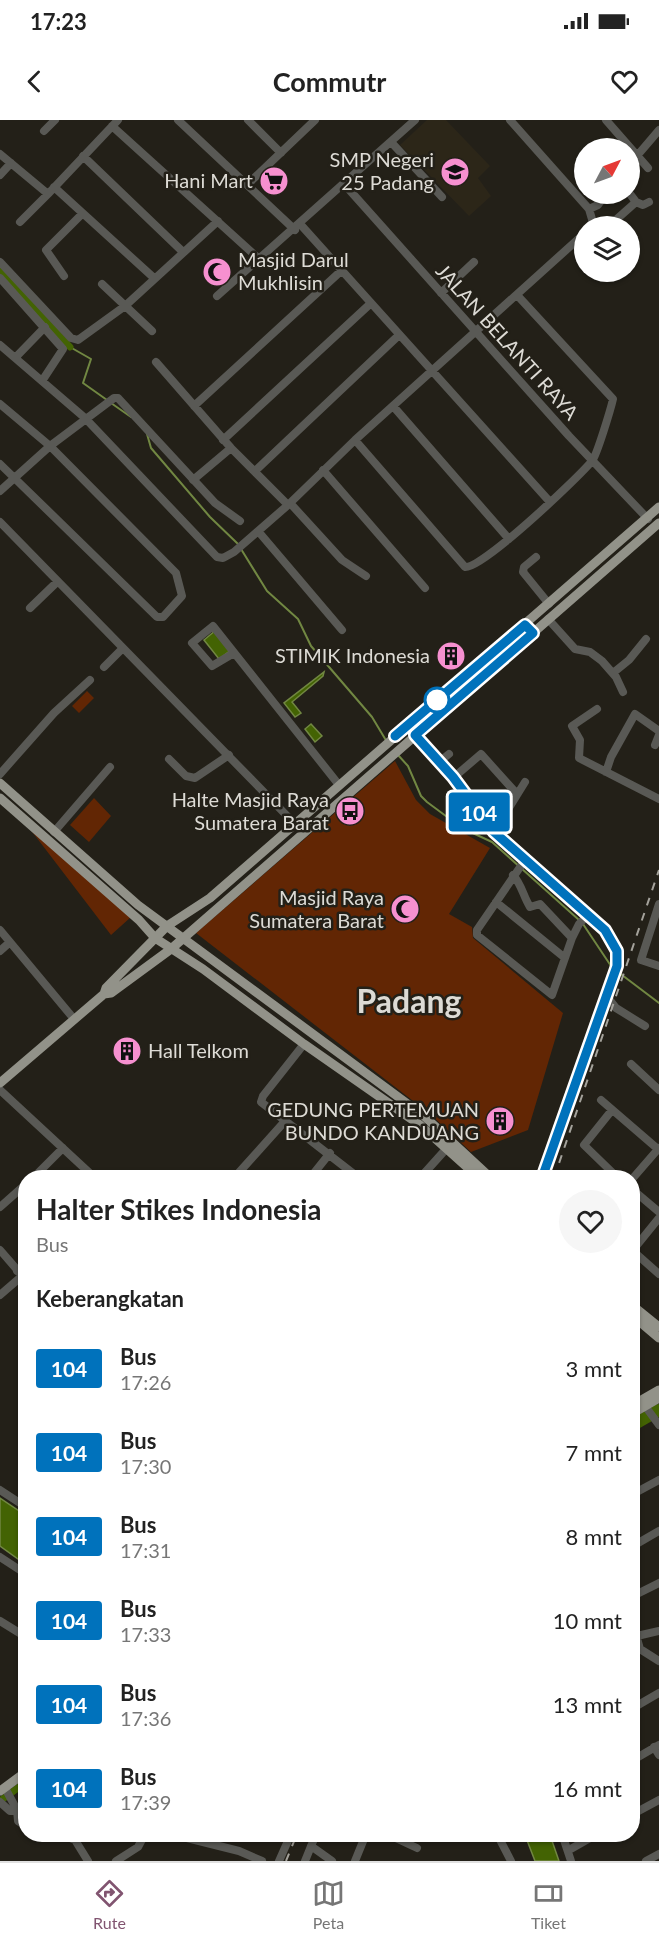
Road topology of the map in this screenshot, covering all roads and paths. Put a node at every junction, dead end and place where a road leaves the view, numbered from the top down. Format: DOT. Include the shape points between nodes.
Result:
graph roads {
  1 [pos="55,120"];
  2 [pos="178,120"];
  3 [pos="248,120"];
  4 [pos="313,120"];
  5 [pos="415,120"];
  6 [pos="607,120"];
  7 [pos="513,121"];
  8 [pos="115,123"];
  9 [pos="659,130"];
  10 [pos="44,131"];
  11 [pos="623,138"];
  12 [pos="391,142"];
  13 [pos="280,153"];
  14 [pos="640,153"];
  15 [pos="0,154"];
  16 [pos="83,156"];
  17 [pos="640,158"];
  18 [pos="11,163"];
  19 [pos="648,168"];
  20 [pos="0,175"];
  21 [pos="248,184"];
  22 [pos="345,185"];
  23 [pos="51,190"];
  24 [pos="442,197"];
  25 [pos="649,202"];
  26 [pos="599,204"];
  27 [pos="634,204"];
  28 [pos="640,204"];
  29 [pos="589,209"];
  30 [pos="81,214"];
  31 [pos="591,216"];
  32 [pos="620,216"];
  33 [pos="218,221"];
  34 [pos="20,222"];
  35 [pos="298,227"];
  36 [pos="574,244"];
  37 [pos="182,251"];
  38 [pos="258,258"];
  39 [pos="0,261"];
  40 [pos="474,262"];
  41 [pos="341,272"];
  42 [pos="64,276"];
  43 [pos="0,278"];
  44 [pos="154,278"];
  45 [pos="102,284"];
  46 [pos="441,293"];
  47 [pos="517,295"];
  48 [pos="217,296"];
  49 [pos="370,304"];
  50 [pos="125,306"];
  51 [pos="42,316"];
  52 [pos="45,327"];
  53 [pos="152,331"];
  54 [pos="476,332"];
  55 [pos="398,336"];
  56 [pos="0,345"];
  57 [pos="15,358"];
  58 [pos="156,362"];
  59 [pos="432,372"];
  60 [pos="42,381"];
  61 [pos="0,404"];
  62 [pos="194,406"];
  63 [pos="393,406"];
  64 [pos="85,418"];
  65 [pos="224,440"];
  66 [pos="355,440"];
  67 [pos="50,447"];
  68 [pos="231,448"];
  69 [pos="594,459"];
  70 [pos="0,464"];
  71 [pos="323,470"];
  72 [pos="255,471"];
  73 [pos="15,478"];
  74 [pos="193,480"];
  75 [pos="0,491"];
  76 [pos="550,502"];
  77 [pos="289,504"];
  78 [pos="659,507"];
  79 [pos="648,519"];
  80 [pos="240,521"];
  81 [pos="0,522"];
  82 [pos="659,523"];
  83 [pos="258,531"];
  84 [pos="509,539"];
  85 [pos="536,557"];
  86 [pos="366,576"];
  87 [pos="57,582"];
  88 [pos="425,588"];
  89 [pos="549,604"];
  90 [pos="30,608"];
  91 [pos="548,619"];
  92 [pos="525,625"];
  93 [pos="342,630"];
  94 [pos="533,633"];
  95 [pos="646,639"];
  96 [pos="123,648"];
  97 [pos="234,653"];
  98 [pos="104,667"];
  99 [pos="613,673"];
  100 [pos="90,680"];
  101 [pos="623,692"];
  102 [pos="597,709"];
  103 [pos="659,733"];
  104 [pos="415,735"];
  105 [pos="655,745"];
  106 [pos="449,754"];
  107 [pos="229,755"];
  108 [pos="169,759"];
  109 [pos="439,762"];
  110 [pos="110,767"];
  111 [pos="606,772"];
  112 [pos="0,774"];
  113 [pos="453,777"];
  114 [pos="525,782"];
  115 [pos="0,783"];
  116 [pos="339,785"];
  117 [pos="517,794"];
  118 [pos="0,798"];
  119 [pos="659,799"];
  120 [pos="294,823"];
  121 [pos="54,832"];
  122 [pos="494,832"];
  123 [pos="519,867"];
  124 [pos="495,902"];
  125 [pos="659,904"];
  126 [pos="584,919"];
  127 [pos="167,926"];
  128 [pos="0,930"];
  129 [pos="155,938"];
  130 [pos="183,938"];
  131 [pos="572,938"];
  132 [pos="10,942"];
  133 [pos="171,949"];
  134 [pos="0,951"];
  135 [pos="565,958"];
  136 [pos="659,966"];
  137 [pos="104,994"];
  138 [pos="605,994"];
  139 [pos="74,1019"];
  140 [pos="645,1026"];
  141 [pos="304,1044"];
  142 [pos="631,1064"];
  143 [pos="0,1083"];
  144 [pos="388,1088"];
  145 [pos="0,1090"];
  146 [pos="659,1090"];
  147 [pos="381,1097"];
  148 [pos="601,1100"];
  149 [pos="612,1110"];
  150 [pos="286,1120"];
  151 [pos="63,1148"];
  152 [pos="447,1148"];
  153 [pos="659,1149"];
  154 [pos="330,1153"];
  155 [pos="41,1170"];
  156 [pos="86,1170"];
  157 [pos="241,1170"];
  158 [pos="316,1170"];
  159 [pos="350,1170"];
  160 [pos="427,1170"];
  161 [pos="470,1170"];
  162 [pos="482,1170"];
  163 [pos="545,1170"];
  164 [pos="609,1170"];
  165 [pos="640,1170"];
  166 [pos="18,1191"];
  167 [pos="640,1196"];
  168 [pos="0,1206"];
  169 [pos="659,1212"];
  170 [pos="659,1218"];
  171 [pos="640,1241"];
  172 [pos="0,1250"];
  173 [pos="640,1256"];
  174 [pos="18,1272"];
  175 [pos="659,1274"];
  176 [pos="18,1279"];
  177 [pos="0,1295"];
  178 [pos="640,1318"];
  179 [pos="640,1320"];
  180 [pos="659,1326"];
  181 [pos="659,1338"];
  182 [pos="659,1390"];
  183 [pos="659,1398"];
  184 [pos="640,1401"];
  185 [pos="647,1408"];
  186 [pos="640,1410"];
  187 [pos="656,1423"];
  188 [pos="659,1480"];
  189 [pos="0,1490"];
  190 [pos="640,1490"];
  191 [pos="18,1502"];
  192 [pos="659,1530"];
  193 [pos="640,1542"];
  194 [pos="0,1557"];
  195 [pos="18,1569"];
  196 [pos="659,1583"];
  197 [pos="640,1592"];
  198 [pos="0,1621"];
  199 [pos="659,1631"];
  200 [pos="18,1632"];
  201 [pos="640,1635"];
  202 [pos="640,1652"];
  203 [pos="659,1661"];
  204 [pos="659,1693"];
  205 [pos="640,1704"];
  206 [pos="657,1746"];
  207 [pos="659,1755"];
  208 [pos="640,1756"];
  209 [pos="18,1778"];
  210 [pos="2,1789"];
  211 [pos="659,1800"];
  212 [pos="0,1802"];
  213 [pos="640,1810"];
  214 [pos="17,1811"];
  215 [pos="18,1821"];
  216 [pos="76,1842"];
  217 [pos="141,1842"];
  218 [pos="203,1842"];
  219 [pos="288,1842"];
  220 [pos="313,1842"];
  221 [pos="363,1842"];
  222 [pos="404,1842"];
  223 [pos="501,1842"];
  224 [pos="566,1842"];
  225 [pos="583,1842"];
  226 [pos="311,1846"];
  227 [pos="417,1848"];
  228 [pos="569,1850"];
  229 [pos="659,1854"];
  230 [pos="126,1858"];
  231 [pos="88,1861"];
  232 [pos="116,1861"];
  233 [pos="262,1861"];
  234 [pos="279,1861"];
  235 [pos="305,1861"];
  236 [pos="332,1861"];
  237 [pos="355,1861"];
  238 [pos="511,1861"];
  239 [pos="571,1861"];
  240 [pos="646,1861"];
  1 -- 10 [label="street"];
  2 -- 21 [label="street"];
  3 -- 13 [label="street"];
  4 -- 13 [label="street"];
  5 -- 12 [label="street"];
  6 -- 11 [label="street"];
  7 -- 29 [label="street"];
  8 -- 16 [label="street"];
  8 -- 33 [label="street"];
  9 -- 14 [label="street"];
  12 -- 22 [label="street"];
  12 -- 24 [label="street"];
  13 -- 21 [label="street"];
  15 -- 18 [label="street"];
  16 -- 23 [label="street"];
  16 -- 37 [label="street"];
  17 -- 19 [label="street"];
  18 -- 20 [label="street"];
  18 -- 23 [label="street"];
  21 -- 35 [label="street"];
  22 -- 35 [label="street"];
  22 -- 46 [label="street, JALAN BELANTI RAYA"];
  23 -- 30 [label="street"];
  23 -- 34 [label="street"];
  25 -- 28 [label="street"];
  26 -- 29 [label="street"];
  27 -- 32 [label="street"];
  29 -- 31 [label="street"];
  30 -- 42 [label="street" via="46,250"];
  30 -- 44 [label="street"];
  33 -- 37 [label="street"];
  33 -- 38 [label="street"];
  35 -- 38 [label="street"];
  35 -- 41 [label="street"];
  36 -- 47 [label="street"];
  37 -- 44 [label="street"];
  38 -- 48 [label="street"];
  39 -- 51 [label="street"];
  40 -- 46 [label="street"];
  41 -- 49 [label="street"];
  41 -- 62 [label="street"];
  43 -- 51 [label="street"];
  44 -- 50 [label="street"];
  45 -- 50 [label="street"];
  46 -- 54 [label="street, JALAN BELANTI RAYA"];
  47 -- 54 [label="street"];
  47 -- 69 [label="street" via="613,399"];
  49 -- 55 [label="street"];
  49 -- 65 [label="street"];
  50 -- 51 [label="street" via="78,340"];
  50 -- 53 [label="street"];
  51 -- 52 [label="street"];
  52 -- 57 [label="street"];
  52 -- 60 [label="street" via="63,351"];
  54 -- 59 [label="street"];
  54 -- 69 [label="street, JALAN BELANTI RAYA"];
  55 -- 59 [label="street"];
  55 -- 72 [label="street"];
  56 -- 57 [label="street"];
  57 -- 60 [label="street"];
  58 -- 62 [label="street"];
  59 -- 63 [label="street"];
  59 -- 76 [label="street"];
  60 -- 64 [label="street"];
  61 -- 67 [label="street"];
  62 -- 65 [label="street"];
  63 -- 66 [label="street"];
  63 -- 84 [label="street"];
  64 -- 67 [label="street"];
  64 -- 74 [label="street" via="116,398 122,401"];
  64 -- 83 [label="street" via="218,557 237,549"];
  65 -- 68 [label="street"];
  66 -- 71 [label="street"];
  66 -- 84 [label="street" via="465,567 477,564"];
  67 -- 73 [label="street"];
  67 -- 73 [label="street" via="176,573 182,596 163,617 151,612"];
  68 -- 72 [label="street"];
  68 -- 74 [label="street"];
  69 -- 76 [label="street"];
  69 -- 79 [label="street, JALAN BELANTI RAYA"];
  70 -- 73 [label="street"];
  71 -- 77 [label="street"];
  71 -- 88 [label="street"];
  72 -- 77 [label="street"];
  73 -- 75 [label="street"];
  74 -- 80 [label="street"];
  76 -- 84 [label="street"];
  77 -- 83 [label="street"];
  77 -- 86 [label="street" via="342,560"];
  78 -- 79 [label="main road"];
  79 -- 89 [label="main road"];
  81 -- 87 [label="street"];
  82 -- 91 [label="main road"];
  83 -- 93 [label="street"];
  85 -- 89 [label="street" via="523,572"];
  87 -- 90 [label="street"];
  87 -- 96 [label="street"];
  89 -- 92 [label="main road"];
  91 -- 94 [label="main road"];
  91 -- 99 [label="street" via="575,649 596,656"];
  92 -- 94 [label="main road"];
  92 -- 116 [label="main road"];
  94 -- 104 [label="main road"];
  95 -- 99 [label="street"];
  96 -- 98 [label="street"];
  96 -- 107 [label="street"];
  97 -- 97 [label="street" via="213,626 192,643 212,666"];
  97 -- 116 [label="street"];
  99 -- 101 [label="street"];
  100 -- 112 [label="street" via="54,713"];
  102 -- 111 [label="street" via="572,727 580,740 579,758"];
  103 -- 105 [label="street"];
  103 -- 111 [label="street" via="634,714"];
  104 -- 109 [label="street"];
  104 -- 130 [label="main road"];
  106 -- 109 [label="street"];
  107 -- 108 [label="street" via="195,778 186,776"];
  107 -- 120 [label="street"];
  109 -- 113 [label="street"];
  110 -- 121 [label="street"];
  111 -- 119 [label="street"];
  113 -- 117 [label="street" via="481,754"];
  113 -- 122 [label="street"];
  114 -- 117 [label="street"];
  115 -- 121 [label="main road"];
  116 -- 120 [label="main road"];
  117 -- 122 [label="street"];
  118 -- 129 [label="main road"];
  120 -- 127 [label="main road" via="210,898"];
  121 -- 127 [label="main road"];
  122 -- 123 [label="street"];
  123 -- 124 [label="street"];
  123 -- 126 [label="street"];
  123 -- 131 [label="street" via="523,895 530,907 540,904"];
  124 -- 135 [label="street"];
  124 -- 135 [label="street" via="477,934 552,995"];
  125 -- 136 [label="street" via="641,960"];
  126 -- 131 [label="street"];
  126 -- 138 [label="street" via="612,941 617,951 617,966"];
  127 -- 129 [label="main road"];
  127 -- 130 [label="main road"];
  128 -- 132 [label="street"];
  129 -- 133 [label="main road"];
  129 -- 137 [label="main road"];
  130 -- 133 [label="main road"];
  130 -- 144 [label="main road"];
  131 -- 135 [label="street"];
  132 -- 134 [label="street"];
  132 -- 139 [label="street"];
  133 -- 137 [label="main road" via="111,993"];
  133 -- 141 [label="main road"];
  137 -- 139 [label="main road"];
  138 -- 140 [label="street" via="616,1008"];
  138 -- 163 [label="street"];
  139 -- 143 [label="main road"];
  141 -- 147 [label="main road"];
  141 -- 150 [label="street" via="261,1100"];
  142 -- 146 [label="street"];
  144 -- 147 [label="main road"];
  144 -- 162 [label="main road"];
  145 -- 151 [label="street"];
  147 -- 152 [label="main road"];
  148 -- 149 [label="street"];
  149 -- 153 [label="street"];
  149 -- 164 [label="street" via="584,1145"];
  150 -- 154 [label="street"];
  150 -- 157 [label="street"];
  151 -- 155 [label="street"];
  151 -- 156 [label="street"];
  152 -- 160 [label="street"];
  152 -- 161 [label="main road"];
  153 -- 165 [label="street"];
  154 -- 158 [label="street"];
  154 -- 159 [label="street"];
  166 -- 168 [label="street"];
  167 -- 169 [label="street"];
  170 -- 171 [label="street"];
  172 -- 174 [label="street"];
  173 -- 175 [label="street"];
  176 -- 177 [label="street"];
  178 -- 180 [label="main road"];
  179 -- 181 [label="main road"];
  182 -- 184 [label="main road"];
  183 -- 185 [label="main road"];
  185 -- 186 [label="main road"];
  185 -- 187 [label="street"];
  188 -- 190 [label="street"];
  189 -- 191 [label="street"];
  192 -- 193 [label="street"];
  194 -- 195 [label="street"];
  196 -- 197 [label="street"];
  198 -- 200 [label="street"];
  199 -- 201 [label="street"];
  202 -- 203 [label="street"];
  204 -- 205 [label="street"];
  206 -- 207 [label="street"];
  206 -- 208 [label="street"];
  209 -- 210 [label="main road"];
  210 -- 214 [label="street"];
  211 -- 213 [label="street"];
  212 -- 214 [label="street" via="10,1811"];
  214 -- 215 [label="street"];
  216 -- 231 [label="street"];
  217 -- 230 [label="street"];
  218 -- 233 [label="street"];
  219 -- 234 [label="street"];
  220 -- 226 [label="street"];
  221 -- 237 [label="street"];
  222 -- 227 [label="street"];
  223 -- 238 [label="street"];
  224 -- 228 [label="street"];
  225 -- 228 [label="street"];
  226 -- 235 [label="street"];
  226 -- 236 [label="street"];
  228 -- 239 [label="street"];
  229 -- 240 [label="street"];
  230 -- 232 [label="street"];
}
